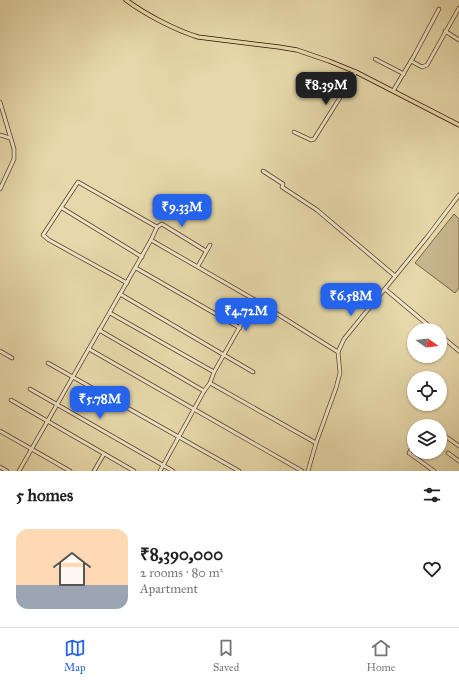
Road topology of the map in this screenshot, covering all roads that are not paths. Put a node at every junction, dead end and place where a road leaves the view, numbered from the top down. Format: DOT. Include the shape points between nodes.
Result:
graph roads {
  1 [pos="126,0"];
  2 [pos="459,8"];
  3 [pos="439,9"];
  4 [pos="445,32"];
  5 [pos="459,40"];
  6 [pos="375,59"];
  7 [pos="411,61"];
  8 [pos="356,72"];
  9 [pos="404,74"];
  10 [pos="393,91"];
  11 [pos="0,102"];
  12 [pos="459,125"];
  13 [pos="294,132"];
  14 [pos="0,135"];
  15 [pos="10,138"];
  16 [pos="264,171"];
  17 [pos="0,189"];
  18 [pos="459,195"];
  19 [pos="62,208"];
  20 [pos="157,227"];
  21 [pos="151,240"];
  22 [pos="210,245"];
  23 [pos="206,251"];
  24 [pos="142,257"];
  25 [pos="198,266"];
  26 [pos="136,268"];
  27 [pos="395,276"];
  28 [pos="127,283"];
  29 [pos="385,289"];
  30 [pos="120,294"];
  31 [pos="255,300"];
  32 [pos="110,313"];
  33 [pos="426,323"];
  34 [pos="240,328"];
  35 [pos="99,330"];
  36 [pos="447,341"];
  37 [pos="89,349"];
  38 [pos="0,351"];
  39 [pos="459,351"];
  40 [pos="338,352"];
  41 [pos="224,354"];
  42 [pos="12,358"];
  43 [pos="48,363"];
  44 [pos="214,372"];
  45 [pos="253,372"];
  46 [pos="72,377"];
  47 [pos="210,383"];
  48 [pos="30,389"];
  49 [pos="204,391"];
  50 [pos="11,400"];
  51 [pos="57,404"];
  52 [pos="194,409"];
  53 [pos="48,420"];
  54 [pos="0,431"];
  55 [pos="179,437"];
  56 [pos="447,437"];
  57 [pos="316,443"];
  58 [pos="459,446"];
  59 [pos="32,449"];
  60 [pos="448,453"];
  61 [pos="104,454"];
  62 [pos="418,459"];
  63 [pos="459,461"];
  64 [pos="163,465"];
  65 [pos="0,467"];
  66 [pos="7,471"];
  67 [pos="20,471"];
  68 [pos="70,471"];
  69 [pos="94,471"];
  70 [pos="134,471"];
  71 [pos="160,471"];
  72 [pos="173,471"];
  73 [pos="239,471"];
  74 [pos="302,471"];
  75 [pos="308,471"];
  76 [pos="434,471"];
  1 -- 8 [label="main road" via="198,37 297,50"];
  2 -- 4 [label="street"];
  3 -- 7 [label="street"];
  4 -- 5 [label="street"];
  4 -- 7 [label="street" via="424,66"];
  6 -- 9 [label="street"];
  7 -- 9 [label="street"];
  8 -- 10 [label="main road"];
  8 -- 13 [label="street" via="314,139"];
  9 -- 10 [label="street"];
  10 -- 12 [label="main road"];
  11 -- 15 [label="street"];
  14 -- 15 [label="street"];
  15 -- 17 [label="street" via="14,159"];
  16 -- 27 [label="street" via="283,184 282,187 317,210"];
  18 -- 27 [label="street"];
  19 -- 20 [label="street" via="78,182"];
  19 -- 24 [label="street"];
  19 -- 28 [label="street" via="44,236"];
  20 -- 21 [label="street"];
  20 -- 23 [label="street" via="162,224"];
  21 -- 24 [label="street"];
  21 -- 25 [label="street"];
  22 -- 23 [label="street"];
  23 -- 25 [label="street"];
  24 -- 26 [label="street"];
  25 -- 31 [label="street"];
  26 -- 28 [label="street"];
  26 -- 34 [label="street"];
  27 -- 29 [label="street"];
  28 -- 30 [label="street"];
  29 -- 33 [label="street"];
  29 -- 40 [label="street" via="344,338"];
  30 -- 32 [label="street"];
  30 -- 41 [label="street"];
  31 -- 34 [label="street"];
  31 -- 40 [label="street"];
  32 -- 35 [label="street"];
  32 -- 44 [label="street"];
  34 -- 41 [label="street"];
  35 -- 37 [label="street"];
  35 -- 49 [label="street"];
  36 -- 39 [label="street"];
  37 -- 46 [label="street"];
  37 -- 52 [label="street"];
  38 -- 42 [label="street"];
  40 -- 57 [label="street" via="338,381"];
  41 -- 44 [label="street"];
  41 -- 45 [label="street"];
  43 -- 46 [label="street"];
  44 -- 47 [label="street"];
  46 -- 51 [label="street"];
  46 -- 55 [label="street"];
  47 -- 49 [label="street"];
  47 -- 57 [label="street"];
  48 -- 51 [label="street"];
  49 -- 52 [label="street"];
  50 -- 53 [label="street"];
  51 -- 53 [label="street"];
  51 -- 64 [label="street"];
  52 -- 55 [label="street"];
  52 -- 74 [label="street"];
  53 -- 59 [label="street"];
  53 -- 61 [label="street"];
  54 -- 59 [label="street"];
  55 -- 64 [label="street"];
  55 -- 73 [label="street"];
  56 -- 58 [label="street"];
  57 -- 75 [label="street"];
  59 -- 67 [label="street"];
  59 -- 68 [label="street"];
  60 -- 63 [label="street"];
  61 -- 69 [label="street"];
  61 -- 70 [label="street"];
  62 -- 76 [label="street"];
  64 -- 71 [label="street"];
  64 -- 72 [label="street"];
  65 -- 66 [label="street"];
}
